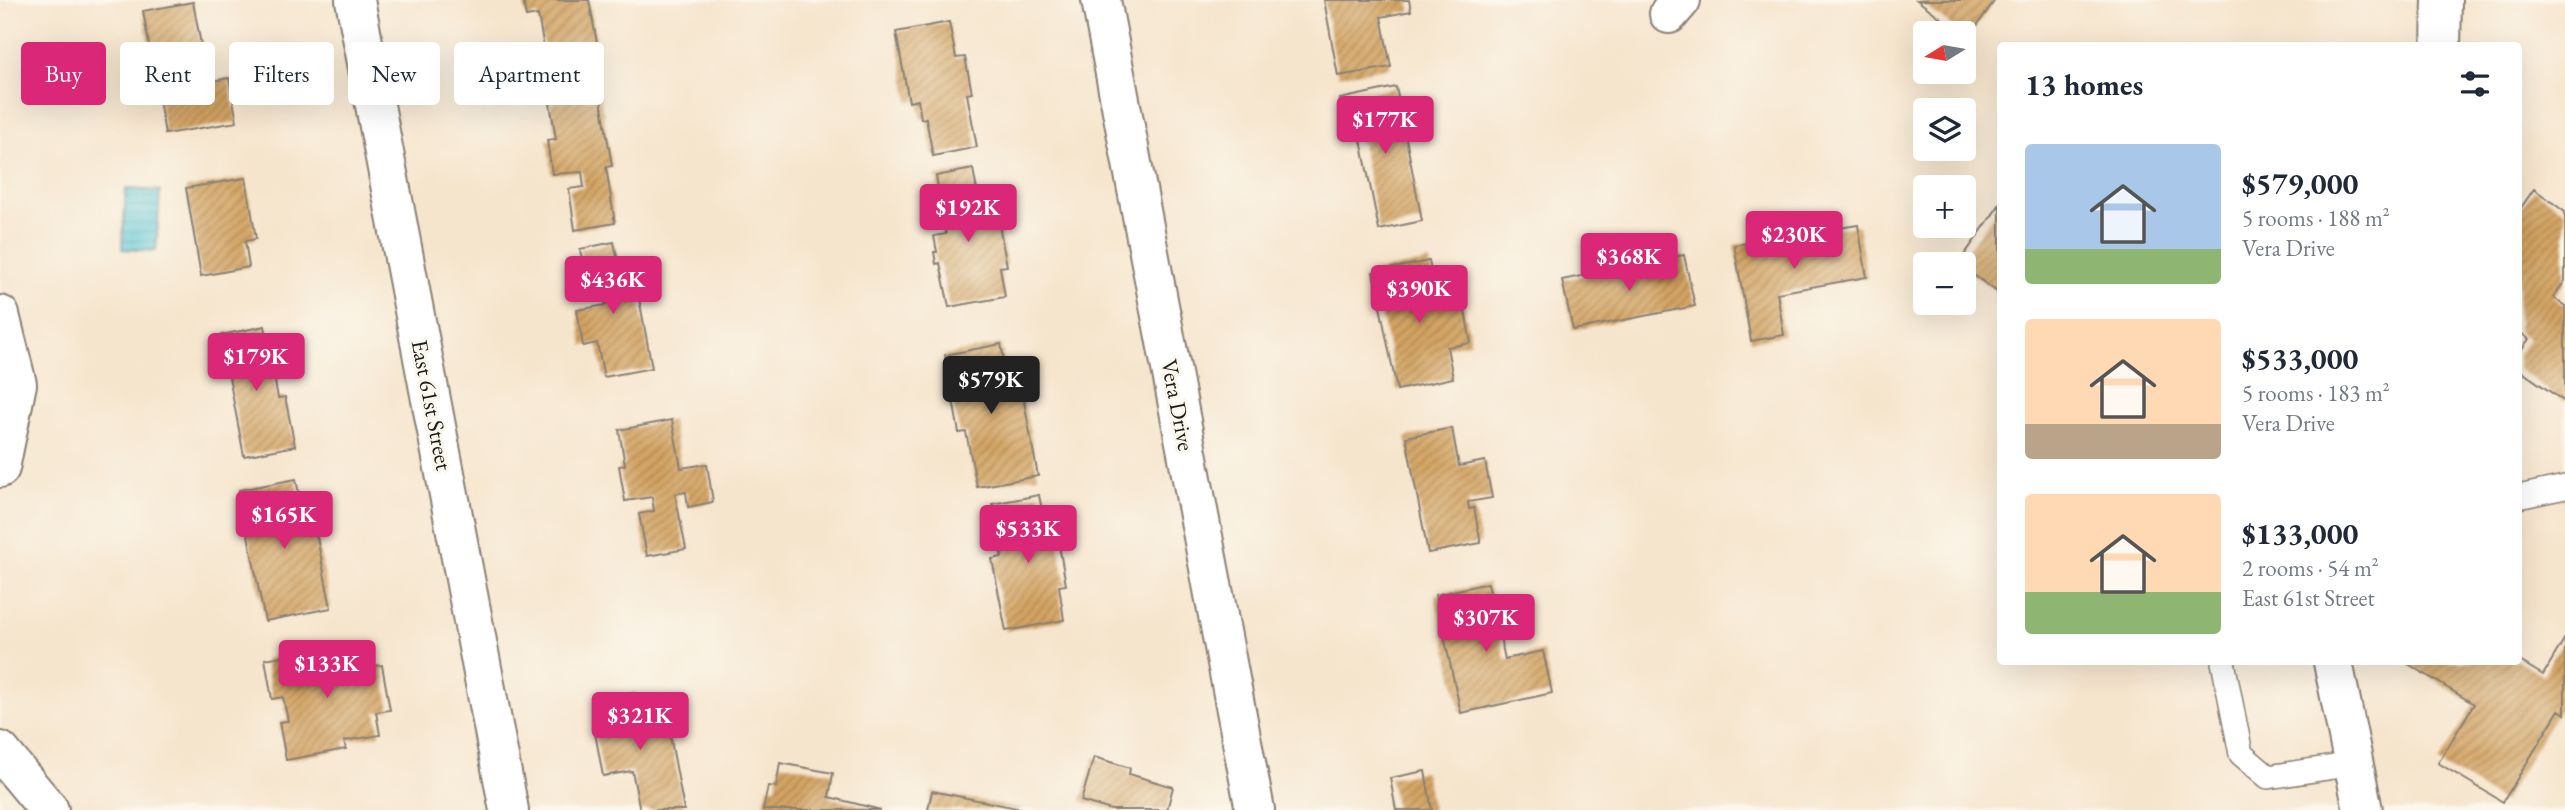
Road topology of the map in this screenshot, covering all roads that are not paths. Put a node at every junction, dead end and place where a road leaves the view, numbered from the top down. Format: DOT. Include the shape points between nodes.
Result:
graph roads {
  1 [pos="355,0"];
  2 [pos="1101,0"];
  3 [pos="2442,0"];
  4 [pos="2441,42"];
  5 [pos="0,315"];
  6 [pos="1,457"];
  7 [pos="2565,487"];
  8 [pos="2522,496"];
  9 [pos="2224,665"];
  10 [pos="2334,665"];
  11 [pos="0,751"];
  12 [pos="2354,764"];
  13 [pos="50,810"];
  14 [pos="509,810"];
  15 [pos="1255,810"];
  16 [pos="2363,810"];
  1 -- 14 [label="street, East 61st Street"];
  2 -- 15 [label="street, Vera Drive"];
  3 -- 4 [label="street"];
  5 -- 6 [label="street" via="17,384"];
  7 -- 8 [label="lane"];
  9 -- 12 [label="lane" via="2241,754 2268,777"];
  10 -- 12 [label="street"];
  11 -- 13 [label="street"];
  12 -- 16 [label="street"];
}
